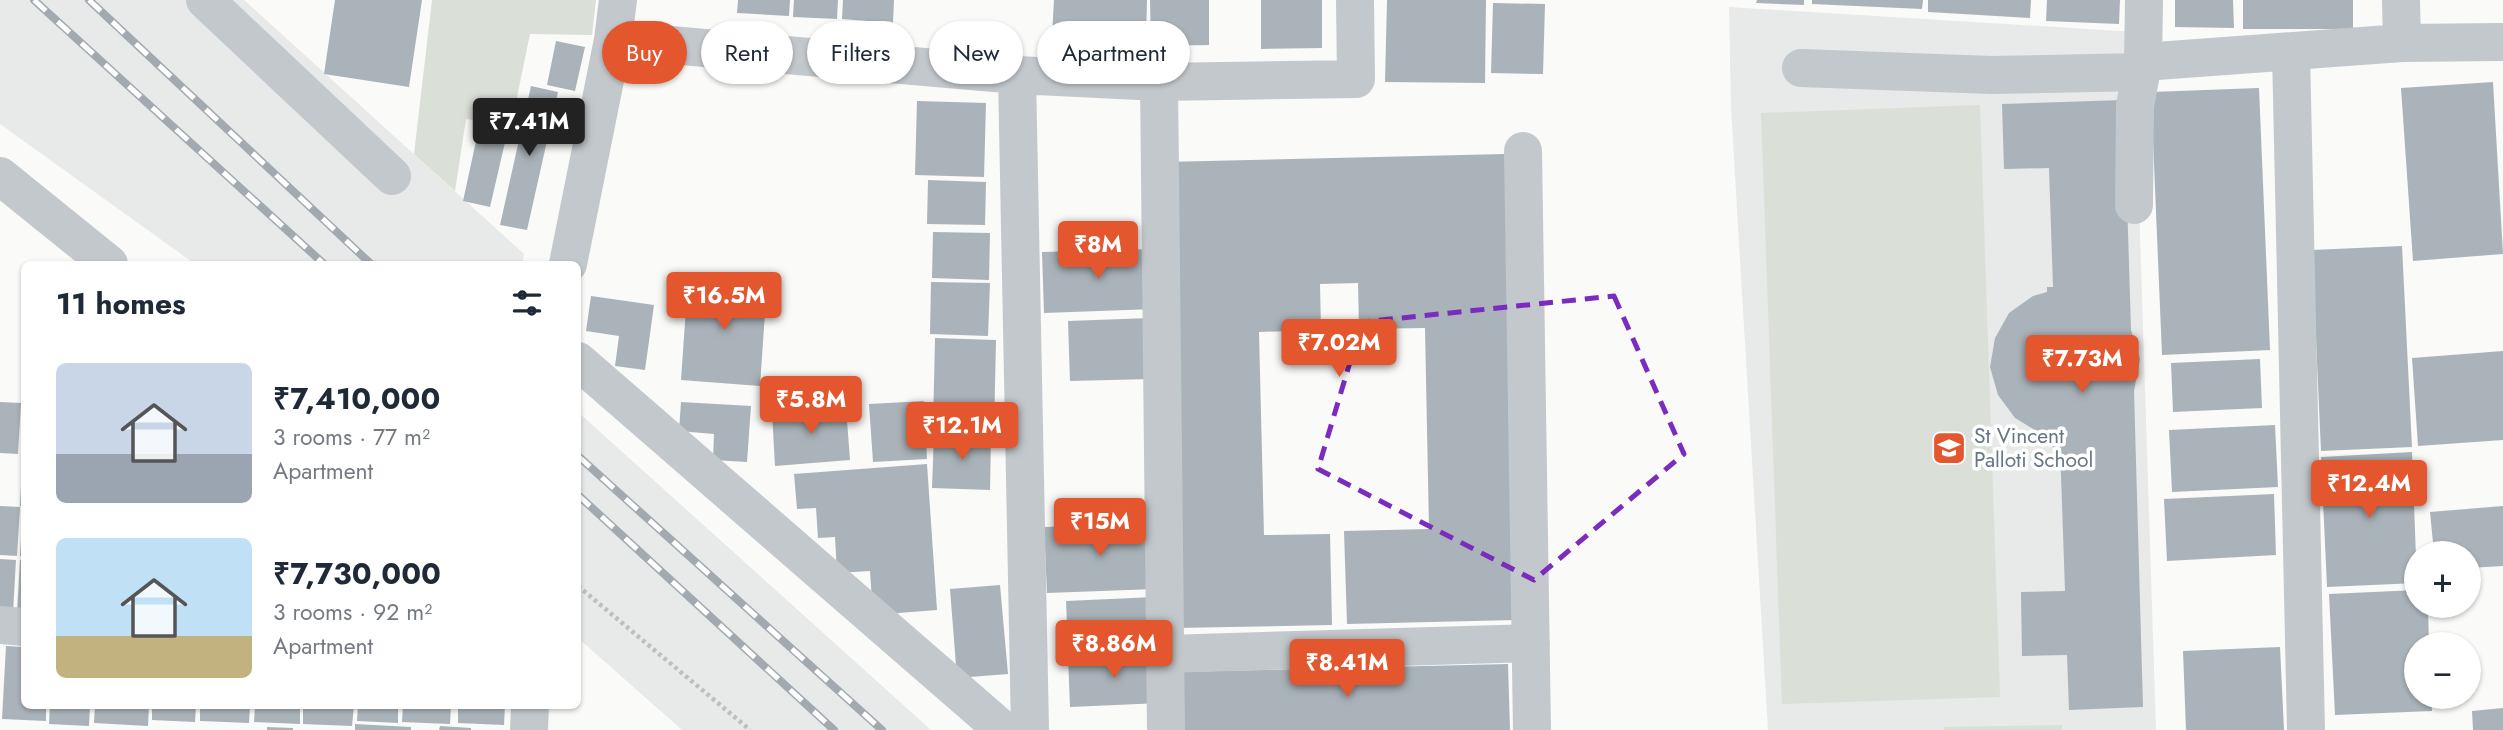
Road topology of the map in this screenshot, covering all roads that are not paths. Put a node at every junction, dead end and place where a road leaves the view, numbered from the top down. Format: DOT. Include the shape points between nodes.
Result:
graph roads {
  1 [pos="205,0"];
  2 [pos="618,0"];
  3 [pos="1354,0"];
  4 [pos="2144,0"];
  5 [pos="2401,0"];
  6 [pos="615,21"];
  7 [pos="2503,42"];
  8 [pos="2402,43"];
  9 [pos="687,46"];
  10 [pos="2291,52"];
  11 [pos="929,67"];
  12 [pos="2142,67"];
  13 [pos="1801,68"];
  14 [pos="1190,82"];
  15 [pos="604,84"];
  16 [pos="1017,84"];
  17 [pos="1159,84"];
  18 [pos="1523,152"];
  19 [pos="0,176"];
  20 [pos="392,176"];
  21 [pos="2134,205"];
  22 [pos="105,261"];
  23 [pos="569,261"];
  24 [pos="581,364"];
  25 [pos="0,625"];
  26 [pos="21,627"];
  27 [pos="1531,643"];
  28 [pos="1165,654"];
  29 [pos="530,709"];
  30 [pos="529,730"];
  31 [pos="1003,730"];
  32 [pos="1030,730"];
  33 [pos="1166,730"];
  34 [pos="1532,730"];
  35 [pos="2306,730"];
  1 -- 20 [label="street"];
  2 -- 6 [label="street"];
  3 -- 14 [label="street" via="1356,79"];
  4 -- 12 [label="street"];
  5 -- 8 [label="street"];
  7 -- 8 [label="street"];
  8 -- 10 [label="street"];
  9 -- 11 [label="street"];
  10 -- 12 [label="street"];
  10 -- 35 [label="street"];
  12 -- 13 [label="street" via="1992,75"];
  12 -- 21 [label="street" via="2135,106"];
  15 -- 23 [label="street"];
  16 -- 32 [label="street"];
  17 -- 28 [label="street"];
  18 -- 27 [label="street"];
  19 -- 22 [label="street"];
  24 -- 31 [label="street"];
  25 -- 26 [label="street"];
  27 -- 28 [label="street"];
  27 -- 34 [label="street"];
  28 -- 33 [label="street"];
  29 -- 30 [label="street"];
}
